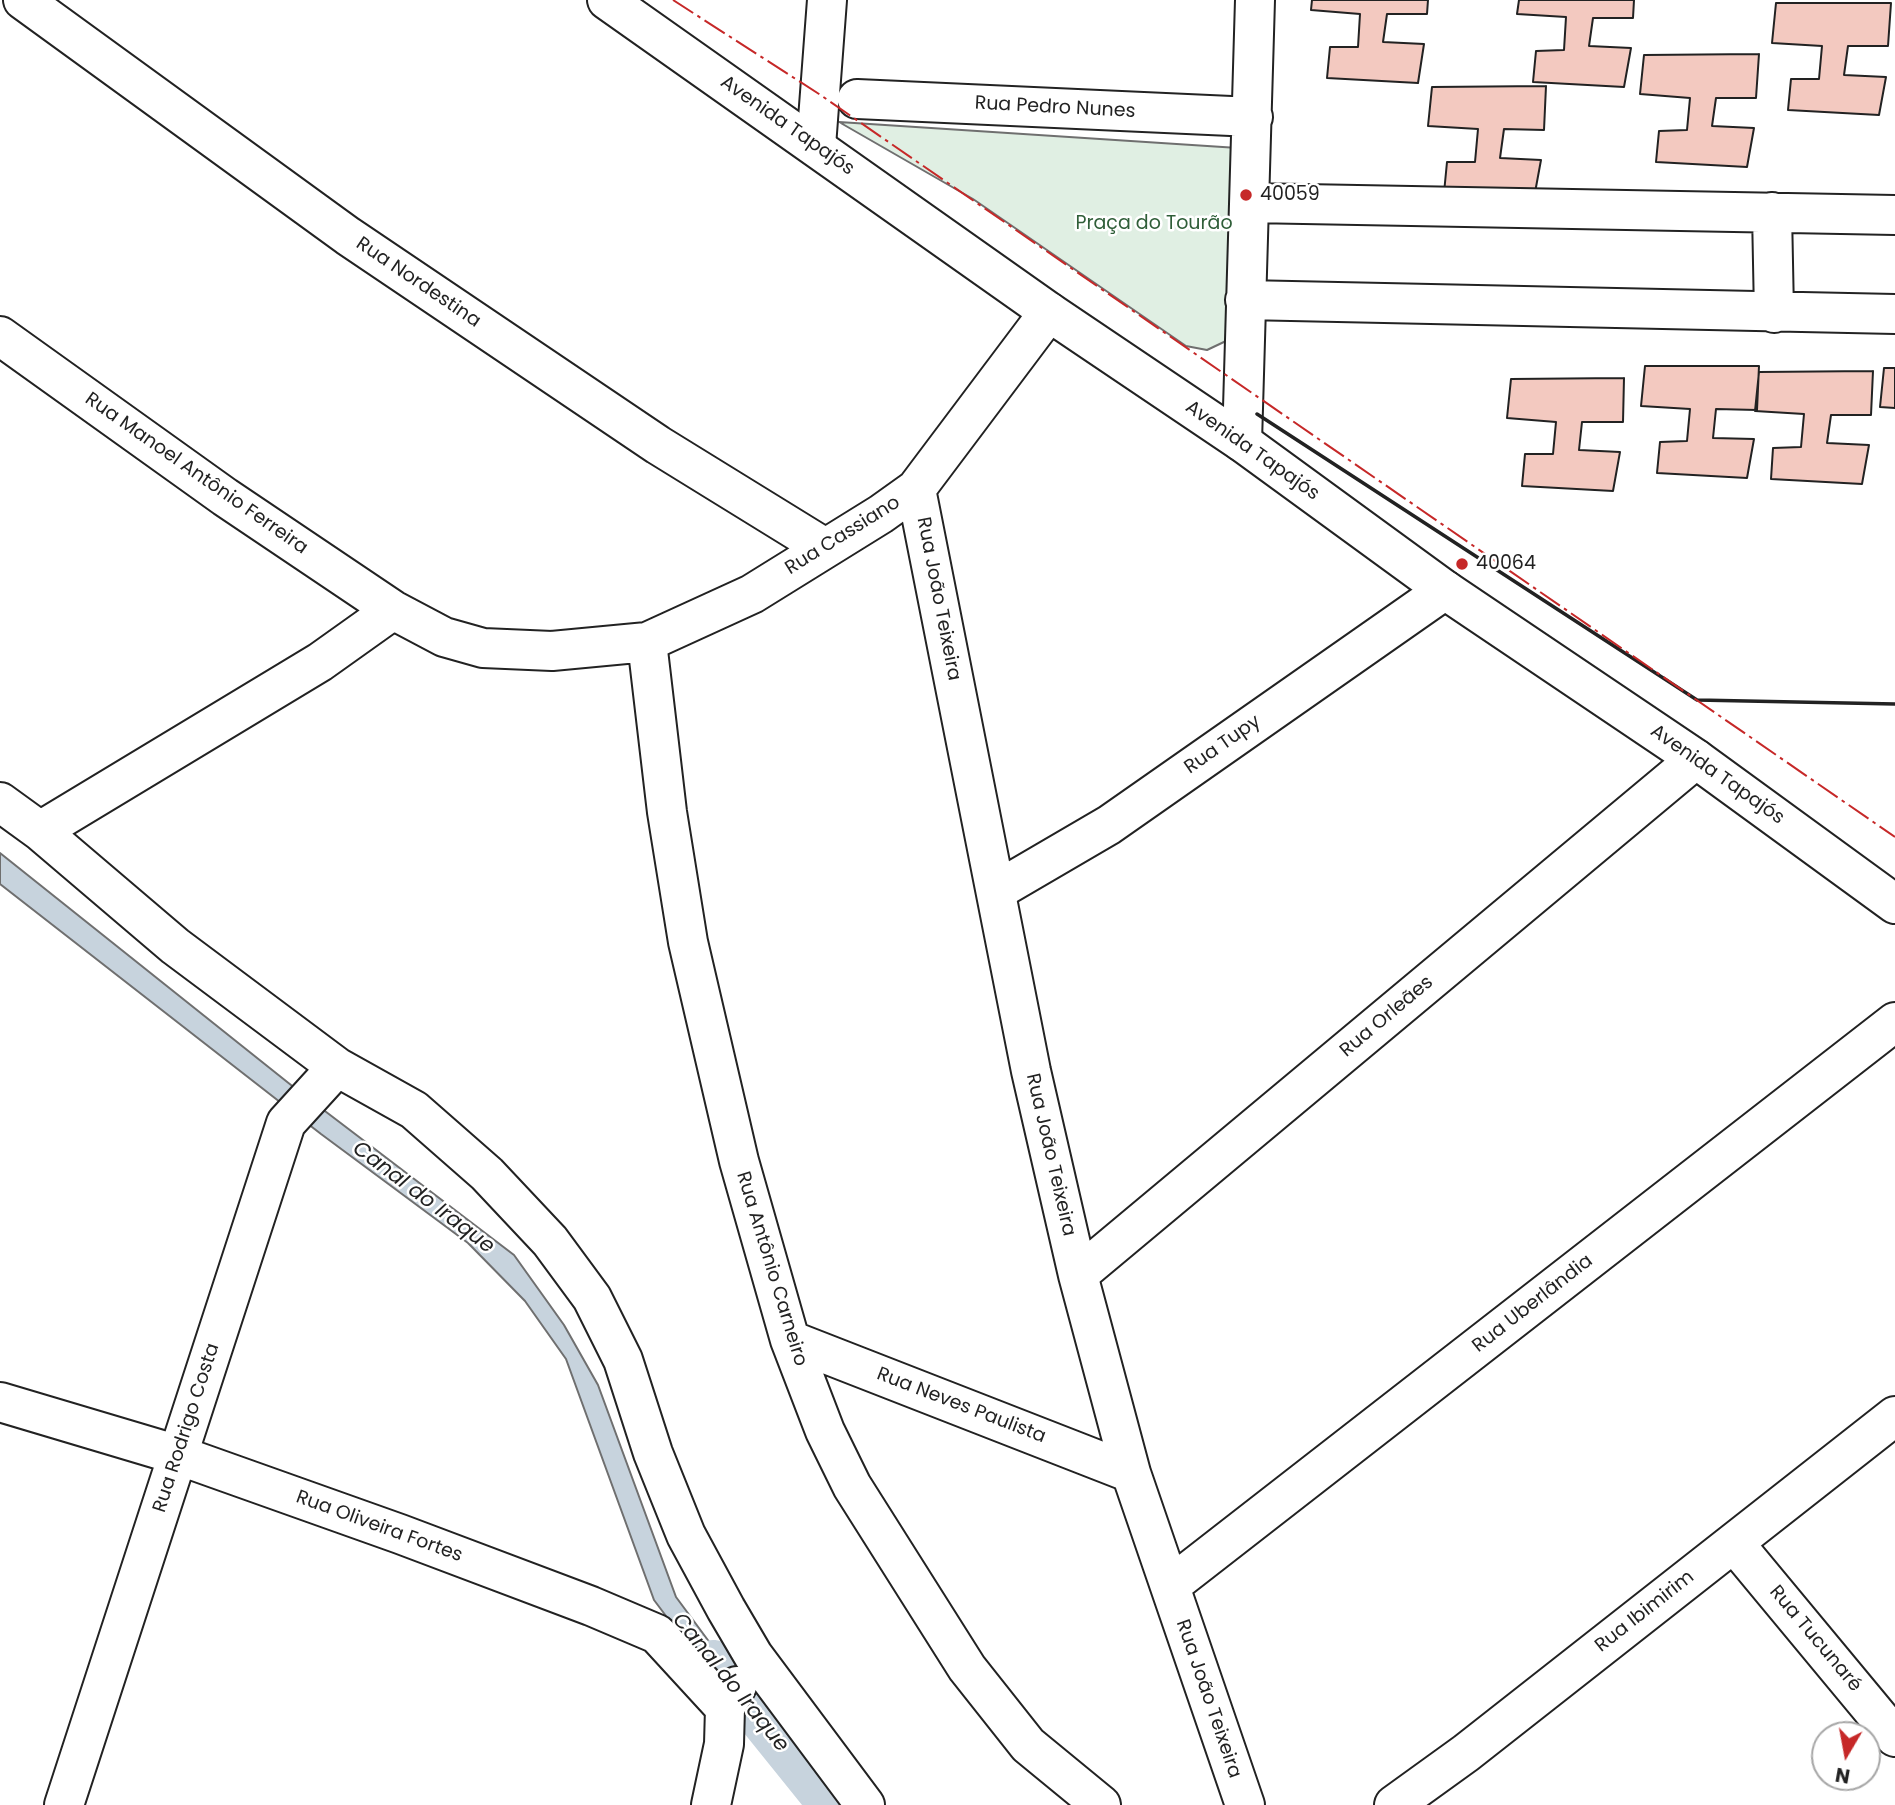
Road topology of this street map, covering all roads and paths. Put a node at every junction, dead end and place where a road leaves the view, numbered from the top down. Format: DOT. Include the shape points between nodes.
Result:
graph roads {
  1 [pos="23,0"];
  2 [pos="607,0"];
  3 [pos="827,0"];
  4 [pos="1255,0"];
  5 [pos="857,99"];
  6 [pos="1253,117"];
  7 [pos="816,146"];
  8 [pos="1250,203"];
  9 [pos="1772,212"];
  10 [pos="1895,215"];
  11 [pos="1245,300"];
  12 [pos="1049,312"];
  13 [pos="1774,313"];
  14 [pos="1895,314"];
  15 [pos="0,336"];
  16 [pos="1242,442"];
  17 [pos="916,489"];
  18 [pos="825,548"];
  19 [pos="1445,590"];
  20 [pos="393,610"];
  21 [pos="647,642"];
  22 [pos="1696,759"];
  23 [pos="0,802"];
  24 [pos="40,831"];
  25 [pos="996,891"];
  26 [pos="1895,904"];
  27 [pos="1895,1022"];
  28 [pos="329,1076"];
  29 [pos="1078,1275"];
  30 [pos="790,1340"];
  31 [pos="0,1402"];
  32 [pos="1895,1416"];
  33 [pos="178,1455"];
  34 [pos="1131,1472"];
  35 [pos="1734,1542"];
  36 [pos="1170,1586"];
  37 [pos="753,1655"];
  38 [pos="725,1726"];
  39 [pos="1895,1737"];
  40 [pos="64,1805"];
  41 [pos="711,1805"];
  42 [pos="866,1805"];
  43 [pos="1101,1805"];
  44 [pos="1245,1805"];
  45 [pos="1394,1805"];
  1 -- 18 [label="street, Rua Nordestina" via="348,236 658,446"];
  2 -- 7 [label="street, Avenida Tapajós"];
  3 -- 7 [label="street"];
  4 -- 6 [label="street"];
  5 -- 6 [label="street, Rua Pedro Nunes"];
  6 -- 8 [label="street"];
  7 -- 12 [label="street, Avenida Tapajós"];
  8 -- 9 [label="street"];
  8 -- 11 [label="street"];
  9 -- 10 [label="street"];
  9 -- 13 [label="street"];
  11 -- 13 [label="street"];
  11 -- 16 [label="street"];
  12 -- 16 [label="street, Avenida Tapajós"];
  12 -- 17 [label="street, Rua Cassiano"];
  13 -- 14 [label="street"];
  15 -- 20 [label="street, Rua Manoel Antônio Ferreira"];
  16 -- 19 [label="street, Avenida Tapajós"];
  17 -- 18 [label="street, Rua Cassiano"];
  17 -- 25 [label="street, Rua João Teixeira"];
  18 -- 21 [label="street, Rua Cassiano" via="752,594"];
  19 -- 22 [label="street, Avenida Tapajós"];
  19 -- 25 [label="street, Rua Tupy" via="1109,825"];
  20 -- 21 [label="street, Rua Manoel Antônio Ferreira" via="444,637 483,648 552,651"];
  20 -- 24 [label="street" via="320,662"];
  21 -- 30 [label="street, Rua Antônio Carneiro" via="688,942 738,1161"];
  22 -- 26 [label="street, Avenida Tapajós"];
  22 -- 29 [label="street, Rua Orleães"];
  23 -- 24 [label="street"];
  24 -- 28 [label="street"];
  25 -- 29 [label="street, Rua João Teixeira"];
  27 -- 36 [label="street, Rua Uberlândia"];
  28 -- 33 [label="street, Rua Rodrigo Costa" via="286,1123"];
  28 -- 37 [label="street" via="414,1110 487,1174 550,1241 592,1298 624,1360 685,1535"];
  29 -- 34 [label="street, Rua João Teixeira"];
  30 -- 34 [label="street, Rua Neves Paulista"];
  30 -- 43 [label="street, Rua Antônio Carneiro" via="852,1486 967,1668 1028,1745"];
  31 -- 33 [label="street, Rua Oliveira Fortes"];
  32 -- 35 [label="street, Rua Ibimirim"];
  33 -- 38 [label="street, Rua Oliveira Fortes" via="657,1633"];
  33 -- 40 [label="street, Rua Rodrigo Costa"];
  34 -- 36 [label="street, Rua João Teixeira"];
  35 -- 39 [label="street, Rua Tucunaré"];
  35 -- 45 [label="street, Rua Ibimirim"];
  36 -- 44 [label="street, Rua João Teixeira"];
  37 -- 38 [label="street"];
  37 -- 42 [label="street"];
  38 -- 41 [label="street"];
}
